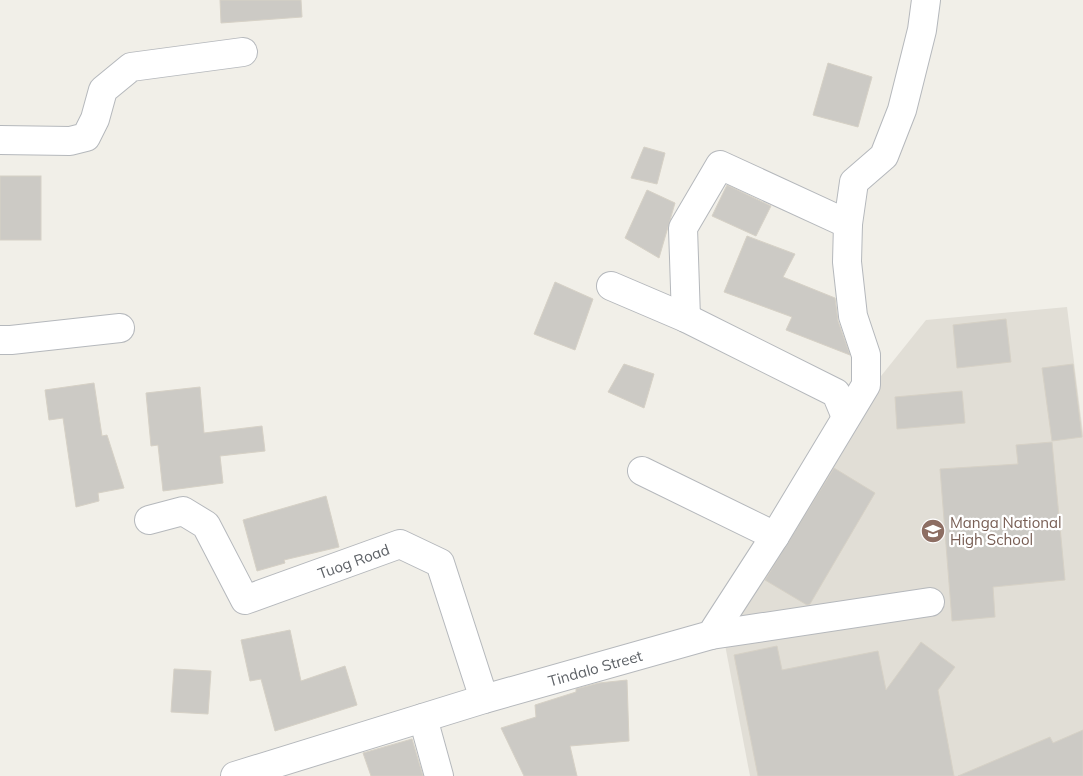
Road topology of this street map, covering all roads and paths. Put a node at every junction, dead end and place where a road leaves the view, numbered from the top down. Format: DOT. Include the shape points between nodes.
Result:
graph roads {
  1 [pos="926,0"];
  2 [pos="244,52"];
  3 [pos="0,140"];
  4 [pos="848,224"];
  5 [pos="611,286"];
  6 [pos="686,318"];
  7 [pos="120,328"];
  8 [pos="0,340"];
  9 [pos="846,417"];
  10 [pos="642,471"];
  11 [pos="148,520"];
  12 [pos="775,536"];
  13 [pos="930,602"];
  14 [pos="711,635"];
  15 [pos="484,699"];
  16 [pos="423,718"];
  17 [pos="276,769"];
  18 [pos="235,776"];
  19 [pos="439,776"];
  1 -- 4 [label="street" via="902,110 884,156 854,182"];
  2 -- 3 [label="street" via="131,67 103,90 86,137 70,141"];
  4 -- 6 [label="street" via="720,165 683,228"];
  4 -- 9 [label="street" via="853,316 866,355 866,385"];
  5 -- 6 [label="street"];
  6 -- 9 [label="street" via="836,393"];
  7 -- 8 [label="street"];
  9 -- 12 [label="street"];
  10 -- 12 [label="street"];
  11 -- 15 [label="street, Tuog Road" via="183,511 206,525 245,600 400,544 440,563"];
  12 -- 14 [label="street"];
  13 -- 14 [label="street, Tindalo Street"];
  14 -- 15 [label="street, Tindalo Street"];
  15 -- 16 [label="street, Tindalo Street"];
  16 -- 17 [label="street, Tindalo Street"];
  16 -- 19 [label="street"];
  17 -- 18 [label="street, Tindalo Street"];
}
